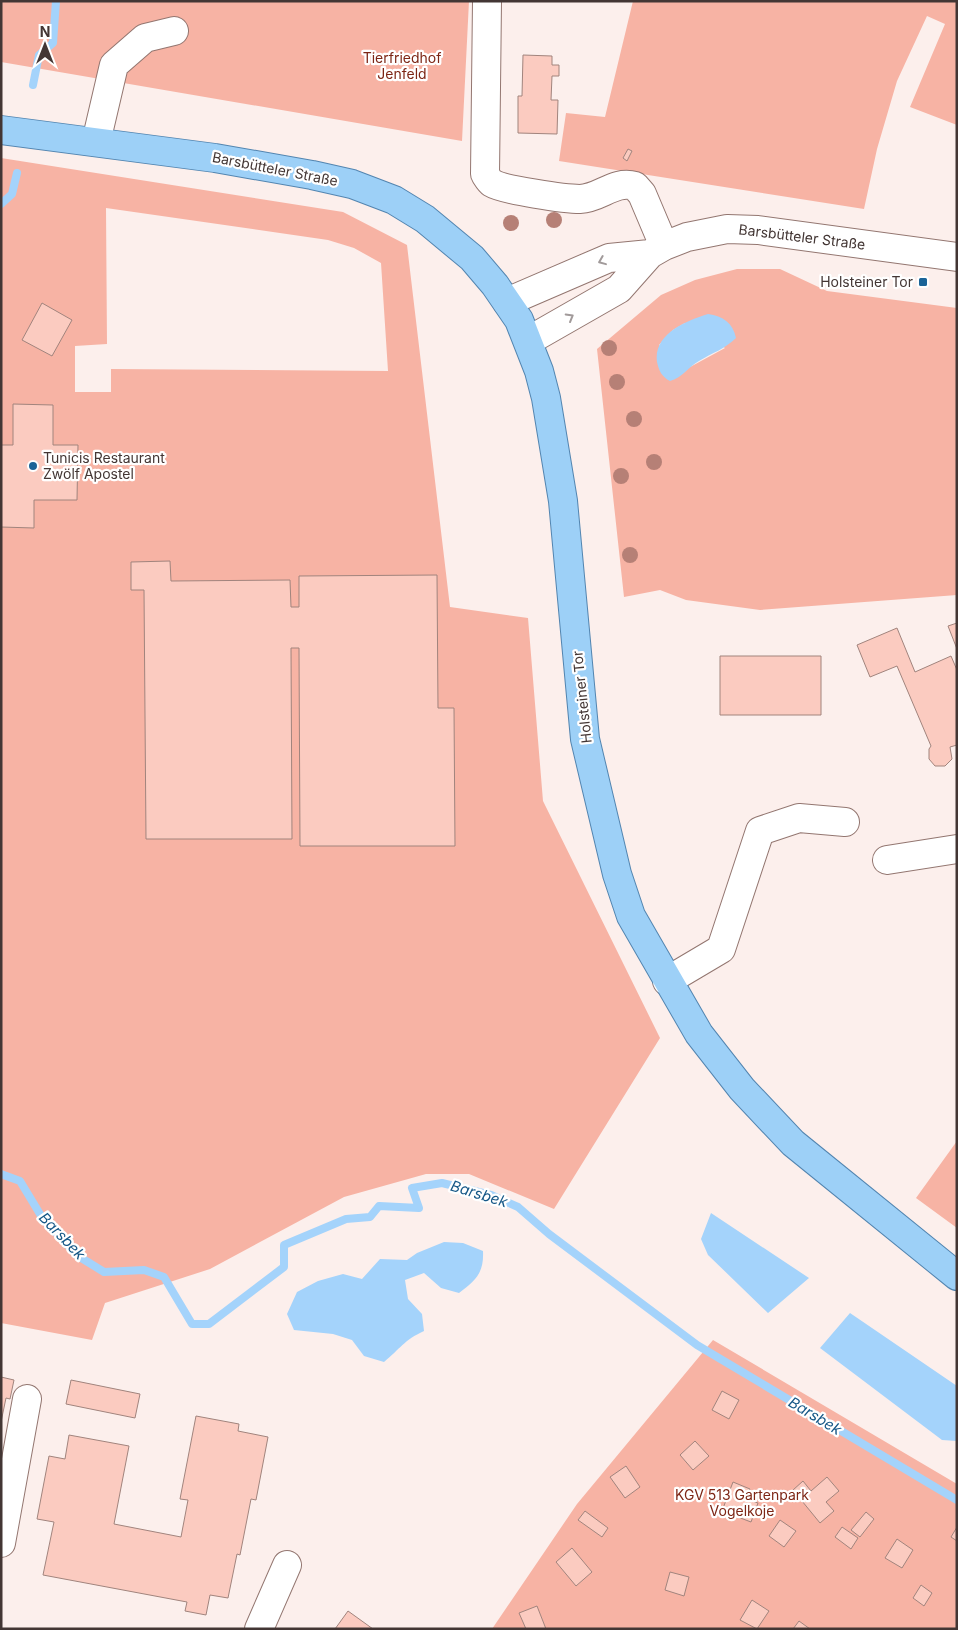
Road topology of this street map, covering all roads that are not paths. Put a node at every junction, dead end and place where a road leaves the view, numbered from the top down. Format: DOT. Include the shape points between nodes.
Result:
graph roads {
  1 [pos="487,1"];
  2 [pos="174,31"];
  3 [pos="1,130"];
  4 [pos="96,142"];
  5 [pos="657,250"];
  6 [pos="957,257"];
  7 [pos="507,302"];
  8 [pos="528,341"];
  9 [pos="845,822"];
  10 [pos="957,849"];
  11 [pos="887,860"];
  12 [pos="667,981"];
  13 [pos="957,1276"];
  14 [pos="27,1398"];
  15 [pos="1,1543"];
  16 [pos="287,1565"];
  17 [pos="259,1629"];
  1 -- 5 [label="street" via="486,174 491,182 504,188 581,199 620,184 635,186 642,194"];
  2 -- 4 [label="street" via="145,38 114,65"];
  3 -- 4 [label="main road, Barsbütteler Straße"];
  4 -- 7 [label="main road, Barsbütteler Straße" via="304,173 352,184 394,200 444,233 472,258"];
  5 -- 6 [label="street, Barsbütteler Straße" via="694,235 745,229"];
  5 -- 7 [label="street, Barsbütteler Straße, one-way" via="609,258"];
  8 -- 5 [label="street, Barsbütteler Straße, one-way" via="619,290"];
  7 -- 8 [label="main road, Barsbütteler Straße"];
  8 -- 12 [label="main road, Holsteiner Tor" via="546,398 556,453 573,594 585,739 617,874 631,916"];
  9 -- 12 [label="street" via="799,818 760,831 720,949"];
  10 -- 11 [label="street"];
  12 -- 13 [label="main road, Holsteiner Tor" via="699,1034 742,1089 787,1138"];
  14 -- 15 [label="street"];
  16 -- 17 [label="street"];
}
